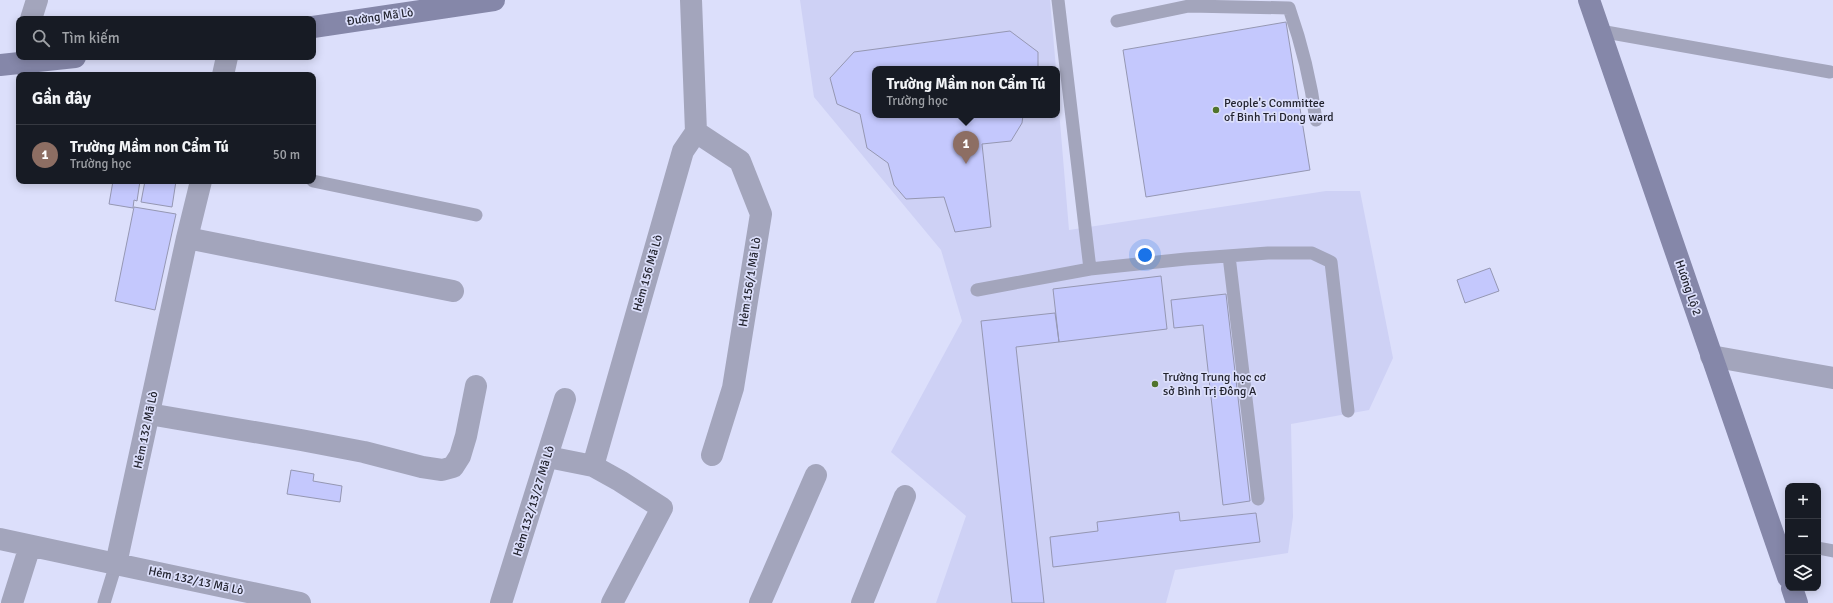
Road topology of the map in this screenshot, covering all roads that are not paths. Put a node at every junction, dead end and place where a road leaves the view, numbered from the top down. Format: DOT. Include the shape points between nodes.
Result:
graph roads {
  1 [pos="38,0"];
  2 [pos="494,0"];
  3 [pos="691,0"];
  4 [pos="1058,0"];
  5 [pos="1589,0"];
  6 [pos="1189,3"];
  7 [pos="32,16"];
  8 [pos="1117,21"];
  9 [pos="316,27"];
  10 [pos="1600,30"];
  11 [pos="226,60"];
  12 [pos="224,72"];
  13 [pos="1830,72"];
  14 [pos="1316,120"];
  15 [pos="696,132"];
  16 [pos="316,182"];
  17 [pos="200,184"];
  18 [pos="476,215"];
  19 [pos="187,238"];
  20 [pos="1229,256"];
  21 [pos="1090,270"];
  22 [pos="977,290"];
  23 [pos="453,291"];
  24 [pos="1711,356"];
  25 [pos="1833,378"];
  26 [pos="476,386"];
  27 [pos="566,399"];
  28 [pos="1348,411"];
  29 [pos="149,414"];
  30 [pos="712,455"];
  31 [pos="548,457"];
  32 [pos="593,466"];
  33 [pos="816,475"];
  34 [pos="905,496"];
  35 [pos="1258,498"];
  36 [pos="0,539"];
  37 [pos="1782,542"];
  38 [pos="30,546"];
  39 [pos="1821,549"];
  40 [pos="1833,551"];
  41 [pos="1785,559"];
  42 [pos="116,564"];
  43 [pos="1793,591"];
  44 [pos="12,603"];
  45 [pos="104,603"];
  46 [pos="300,603"];
  47 [pos="502,603"];
  48 [pos="612,603"];
  49 [pos="760,603"];
  50 [pos="862,603"];
  51 [pos="1797,603"];
  1 -- 7 [label="street"];
  2 -- 9 [label="main road, Đường Mã Lò"];
  3 -- 15 [label="street"];
  4 -- 21 [label="lane"];
  5 -- 10 [label="main road, Hương Lộ 2"];
  6 -- 8 [label="lane"];
  6 -- 14 [label="lane" via="1289,8 1298,32 1312,90"];
  10 -- 13 [label="lane"];
  10 -- 24 [label="main road, Hương Lộ 2"];
  11 -- 12 [label="street"];
  15 -- 30 [label="street, Hẻm 156/1 Mã Lò" via="740,162 761,214 733,388"];
  15 -- 32 [label="street, Hẻm 156 Mã Lò" via="683,151"];
  16 -- 18 [label="lane"];
  17 -- 19 [label="street, Hẻm 132 Mã Lò"];
  19 -- 23 [label="street"];
  19 -- 29 [label="street, Hẻm 132 Mã Lò"];
  20 -- 21 [label="lane"];
  20 -- 28 [label="lane" via="1312,253 1331,262"];
  20 -- 35 [label="lane"];
  21 -- 22 [label="lane"];
  24 -- 25 [label="street"];
  24 -- 37 [label="main road, Hương Lộ 2"];
  26 -- 29 [label="street" via="460,456 453,467 442,470 364,452"];
  27 -- 31 [label="street, Hẻm 132/13/27 Mã Lò"];
  29 -- 42 [label="street, Hẻm 132 Mã Lò"];
  31 -- 32 [label="street"];
  31 -- 47 [label="street, Hẻm 132/13/27 Mã Lò"];
  32 -- 48 [label="street" via="662,508"];
  33 -- 49 [label="street"];
  34 -- 50 [label="street"];
  36 -- 38 [label="street"];
  37 -- 41 [label="main road, Hương Lộ 2"];
  38 -- 42 [label="street"];
  38 -- 44 [label="street"];
  39 -- 40 [label="lane"];
  42 -- 45 [label="lane"];
  42 -- 46 [label="street, Hẻm 132/13 Mã Lò"];
  43 -- 51 [label="main road"];
}
